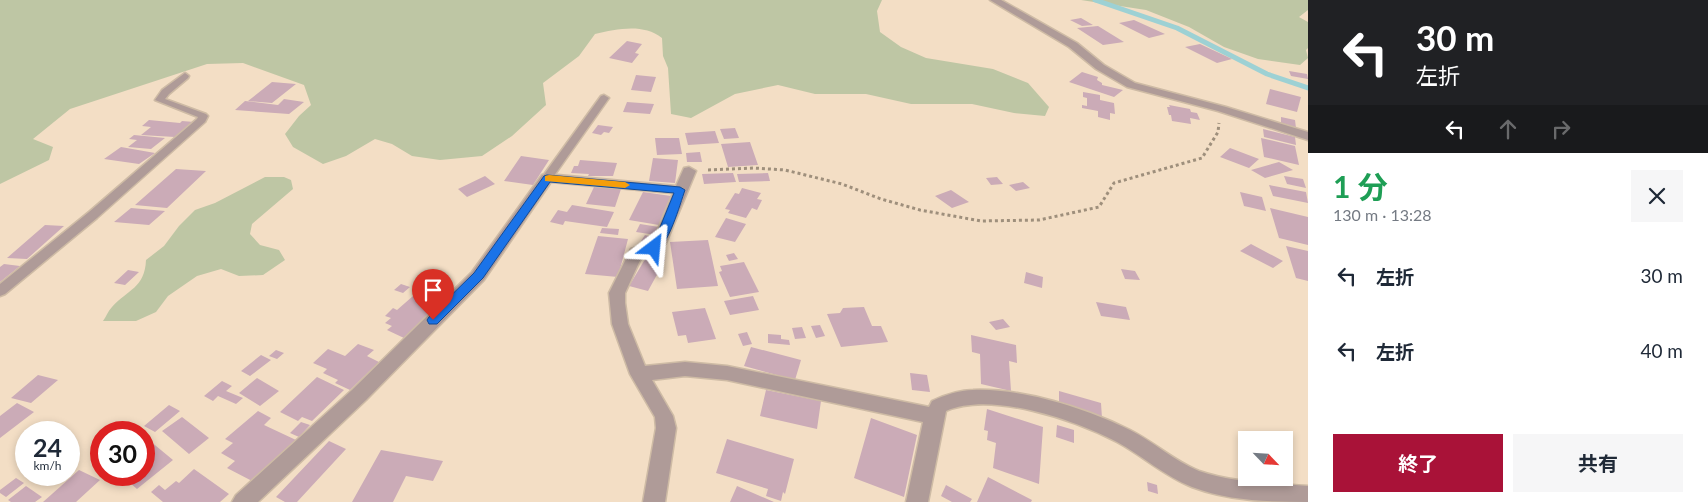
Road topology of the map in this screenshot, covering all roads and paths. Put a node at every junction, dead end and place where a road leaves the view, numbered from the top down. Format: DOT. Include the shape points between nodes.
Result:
graph roads {
  1 [pos="994,0"];
  2 [pos="185,76"];
  3 [pos="604,98"];
  4 [pos="1222,109"];
  5 [pos="1308,136"];
  6 [pos="690,171"];
  7 [pos="547,178"];
  8 [pos="680,190"];
  9 [pos="0,291"];
  10 [pos="639,374"];
  11 [pos="934,416"];
  12 [pos="1308,496"];
  13 [pos="243,502"];
  14 [pos="654,502"];
  15 [pos="916,502"];
  1 -- 4 [label="street" via="1073,45 1100,67 1131,85"];
  2 -- 9 [label="lane" via="160,100 204,116 202,120"];
  3 -- 7 [label="lane"];
  4 -- 5 [label="street"];
  4 -- 6 [label="path" via="1218,132 1202,158 1114,183 1099,207 1039,220 981,221 920,210 842,184 786,170"];
  6 -- 8 [label="street"];
  7 -- 8 [label="street"];
  7 -- 13 [label="street" via="478,276 359,395"];
  8 -- 10 [label="street" via="659,243 654,248 636,252 617,293 620,324"];
  10 -- 11 [label="street" via="685,369 727,373"];
  10 -- 14 [label="street" via="664,416 666,428"];
  11 -- 12 [label="street" via="939,406 953,400 972,397 1019,402 1104,426 1184,474 1210,483"];
  11 -- 15 [label="street"];
}
